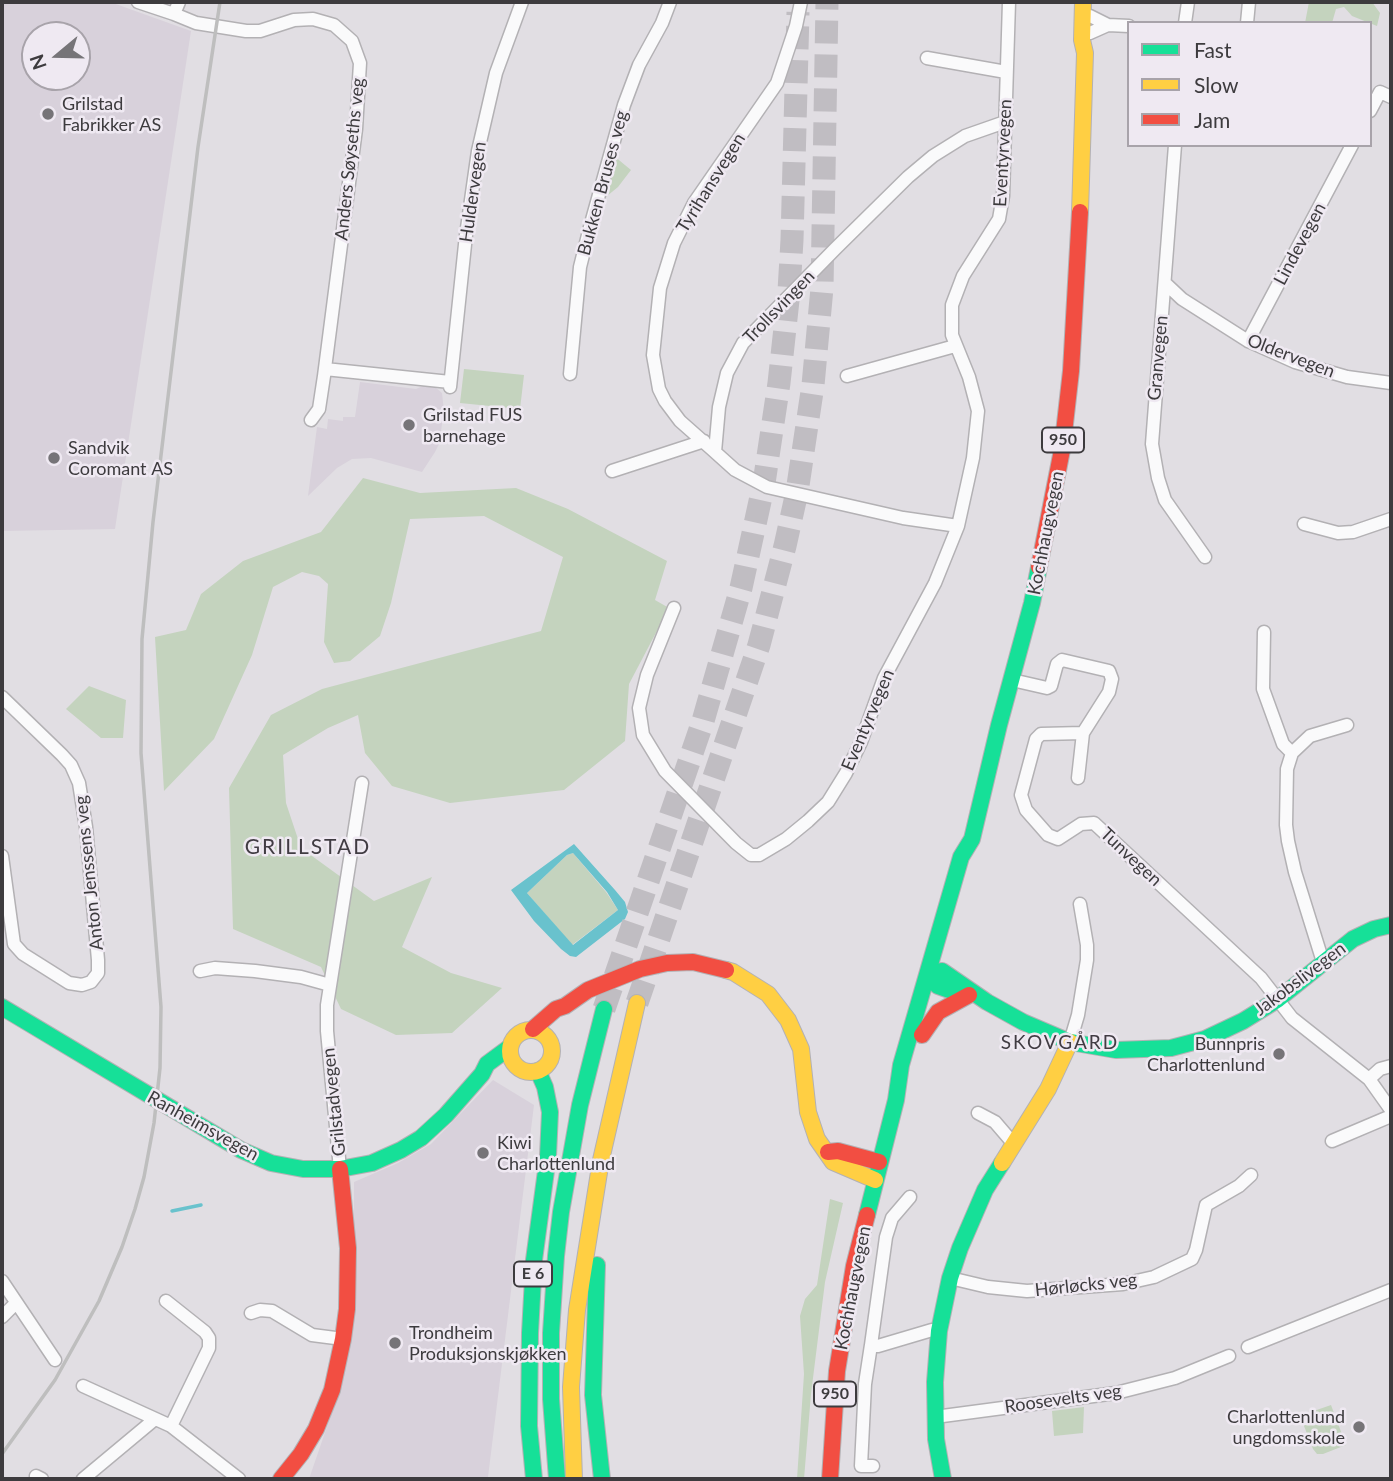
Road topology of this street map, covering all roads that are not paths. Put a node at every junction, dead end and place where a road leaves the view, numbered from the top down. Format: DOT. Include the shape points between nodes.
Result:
graph roads {
  1 [pos="138,2"];
  2 [pos="522,2"];
  3 [pos="670,2"];
  4 [pos="800,2"];
  5 [pos="1009,2"];
  6 [pos="1188,2"];
  7 [pos="1249,2"];
  8 [pos="1088,6"];
  9 [pos="176,8"];
  10 [pos="1185,21"];
  11 [pos="1247,21"];
  12 [pos="1108,25"];
  13 [pos="1127,26"];
  14 [pos="1090,33"];
  15 [pos="1085,53"];
  16 [pos="927,58"];
  17 [pos="1006,72"];
  18 [pos="1381,92"];
  19 [pos="1372,108"];
  20 [pos="1005,122"];
  21 [pos="1175,147"];
  22 [pos="1351,147"];
  23 [pos="1165,284"];
  24 [pos="1248,341"];
  25 [pos="955,346"];
  26 [pos="325,369"];
  27 [pos="570,374"];
  28 [pos="847,376"];
  29 [pos="1391,383"];
  30 [pos="311,420"];
  31 [pos="704,441"];
  32 [pos="715,452"];
  33 [pos="612,471"];
  34 [pos="1391,519"];
  35 [pos="1304,524"];
  36 [pos="958,526"];
  37 [pos="1205,558"];
  38 [pos="674,608"];
  39 [pos="1264,632"];
  40 [pos="1012,680"];
  41 [pos="2,697"];
  42 [pos="1347,725"];
  43 [pos="1083,733"];
  44 [pos="1292,753"];
  45 [pos="1078,778"];
  46 [pos="362,783"];
  47 [pos="2,856"];
  48 [pos="1080,904"];
  49 [pos="1391,925"];
  50 [pos="1323,962"];
  51 [pos="200,971"];
  52 [pos="936,978"];
  53 [pos="330,985"];
  54 [pos="969,995"];
  55 [pos="1277,1000"];
  56 [pos="637,1003"];
  57 [pos="565,1006"];
  58 [pos="2,1007"];
  59 [pos="604,1009"];
  60 [pos="533,1030"];
  61 [pos="922,1035"];
  62 [pos="550,1042"];
  63 [pos="1070,1042"];
  64 [pos="510,1047"];
  65 [pos="1391,1066"];
  66 [pos="520,1069"];
  67 [pos="538,1071"];
  68 [pos="482,1074"];
  69 [pos="1369,1079"];
  70 [pos="896,1100"];
  71 [pos="1391,1110"];
  72 [pos="978,1113"];
  73 [pos="1391,1116"];
  74 [pos="1332,1141"];
  75 [pos="1013,1143"];
  76 [pos="828,1152"];
  77 [pos="879,1162"];
  78 [pos="340,1169"];
  79 [pos="1251,1175"];
  80 [pos="874,1180"];
  81 [pos="910,1197"];
  82 [pos="588,1231"];
  83 [pos="950,1278"];
  84 [pos="2,1281"];
  85 [pos="1391,1290"];
  86 [pos="166,1301"];
  87 [pos="16,1303"];
  88 [pos="251,1313"];
  89 [pos="2,1317"];
  90 [pos="939,1331"];
  91 [pos="343,1339"];
  92 [pos="871,1345"];
  93 [pos="1248,1347"];
  94 [pos="1229,1356"];
  95 [pos="55,1360"];
  96 [pos="83,1387"];
  97 [pos="935,1417"];
  98 [pos="155,1419"];
  99 [pos="171,1426"];
  100 [pos="554,1450"];
  101 [pos="873,1466"];
  102 [pos="83,1479"];
  103 [pos="239,1479"];
  104 [pos="281,1479"];
  105 [pos="534,1479"];
  106 [pos="552,1479"];
  107 [pos="558,1479"];
  108 [pos="574,1479"];
  109 [pos="602,1479"];
  110 [pos="830,1479"];
  111 [pos="943,1479"];
  1 -- 9 [label="street, Anders Søyseths veg"];
  2 -- 26 [label="street, Huldervegen" via="496,73 478,152 450,384"];
  3 -- 27 [label="street, Bukken Bruses veg" via="624,105 590,227 580,267"];
  4 -- 31 [label="street, Tyrihansvegen" via="777,83 694,203 674,243 660,288 654,338 656,381 672,411"];
  5 -- 17 [label="street, Eventyrvegen"];
  6 -- 10 [label="street"];
  7 -- 11 [label="street"];
  8 -- 12 [label="street"];
  8 -- 14 [label="main road, Kochhaugvegen / 950"];
  8 -- 15 [label="main road, Kochhaugvegen / 950" via="1082,40"];
  9 -- 26 [label="street, Anders Søyseths veg" via="196,23 246,31 313,19 334,25 352,41 360,63 356,129"];
  12 -- 13 [label="street"];
  12 -- 14 [label="street"];
  14 -- 15 [label="main road, Kochhaugvegen / 950"];
  15 -- 40 [label="main road, Kochhaugvegen / 950" via="1079,250 1068,397 1052,506"];
  16 -- 17 [label="street"];
  17 -- 20 [label="street, Eventyrvegen"];
  18 -- 19 [label="street"];
  20 -- 25 [label="street, Eventyrvegen" via="999,219 963,276 952,305"];
  20 -- 32 [label="street, Trollsvingen" via="954,142 917,169 750,335 737,352 724,384"];
  21 -- 23 [label="street, Granvegen"];
  22 -- 24 [label="street, Lindevegen"];
  23 -- 24 [label="street, Oldervegen"];
  23 -- 37 [label="street, Granvegen" via="1152,444 1165,500"];
  24 -- 29 [label="street, Oldervegen" via="1347,377"];
  25 -- 28 [label="street"];
  25 -- 36 [label="street, Eventyrvegen" via="970,377 978,411 974,458"];
  26 -- 30 [label="street, Anders Søyseths veg" via="319,409"];
  31 -- 32 [label="street, Tyrihansvegen"];
  31 -- 33 [label="street"];
  32 -- 36 [label="street" via="735,470 767,487"];
  34 -- 35 [label="street" via="1338,533"];
  36 -- 38 [label="street, Eventyrvegen" via="884,678 846,773 828,802 808,821 759,855 751,855 736,843 665,771 643,735 639,708 647,675"];
  39 -- 44 [label="street" via="1264,689 1283,744"];
  40 -- 43 [label="street" via="1047,688 1062,660 1109,671 1110,692"];
  40 -- 52 [label="main road, Kochhaugvegen / 950" via="972,839 961,857"];
  41 -- 47 [label="street, Anton Jenssens veg" via="71,765 79,783 98,960 98,974 91,982 69,983 14,944"];
  42 -- 44 [label="street" via="1310,736"];
  43 -- 45 [label="street"];
  43 -- 55 [label="street, Tunvegen" via="1041,734 1036,739 1021,795 1026,810 1048,835 1058,839 1081,824 1094,823 1261,978"];
  44 -- 50 [label="street" via="1287,769 1288,841"];
  46 -- 53 [label="street, Grilstadvegen"];
  48 -- 63 [label="street" via="1087,960"];
  49 -- 50 [label="main road, Jakobslivegen" via="1364,933"];
  50 -- 55 [label="main road, Jakobslivegen"];
  51 -- 53 [label="street" via="255,971"];
  52 -- 54 [label="main road, Jakobslivegen" via="969,989"];
  52 -- 61 [label="main road, Kochhaugvegen / 950"];
  52 -- 70 [label="main road, Kochhaugvegen / 950" via="901,1065"];
  53 -- 78 [label="street, Grilstadvegen" via="327,1031"];
  54 -- 61 [label="main road" via="938,1012"];
  54 -- 63 [label="main road, Jakobslivegen"];
  55 -- 63 [label="main road, Jakobslivegen" via="1224,1031 1171,1048 1116,1050"];
  55 -- 69 [label="street, Tunvegen" via="1292,1018"];
  56 -- 82 [label="main road"];
  57 -- 60 [label="main road"];
  57 -- 62 [label="main road"];
  57 -- 76 [label="main road" via="603,982 667,962 706,964 746,979 776,1002 796,1034 810,1123"];
  58 -- 78 [label="main road, Ranheimsvegen" via="241,1150 288,1167"];
  59 -- 100 [label="main road, E 6" via="580,1105 561,1212 551,1333"];
  60 -- 62 [label="main road" via="542,1032"];
  60 -- 64 [label="main road" via="520,1032"];
  61 -- 70 [label="main road, Kochhaugvegen / 950" via="912,1070"];
  62 -- 67 [label="main road" via="550,1061"];
  63 -- 75 [label="main road" via="1048,1089"];
  64 -- 66 [label="main road" via="512,1060"];
  64 -- 68 [label="main road, Grilstadvegen" via="487,1064"];
  65 -- 69 [label="street"];
  66 -- 67 [label="main road"];
  66 -- 68 [label="main road"];
  67 -- 105 [label="main road, E 6" via="550,1112 530,1333 529,1426"];
  68 -- 78 [label="main road, Grilstadvegen" via="421,1138 372,1164"];
  69 -- 71 [label="street, Tunvegen"];
  70 -- 77 [label="main road, Kochhaugvegen / 950"];
  72 -- 75 [label="street" via="995,1122"];
  73 -- 74 [label="street"];
  75 -- 83 [label="main road" via="981,1199"];
  76 -- 77 [label="main road"];
  76 -- 80 [label="main road" via="833,1162"];
  77 -- 80 [label="main road, Kochhaugvegen / 950"];
  78 -- 91 [label="main road" via="348,1248"];
  79 -- 83 [label="street, Hørløcks veg" via="1206,1205 1192,1259 1154,1277 1124,1284 1027,1291"];
  80 -- 110 [label="main road, Kochhaugvegen / 950" via="846,1310"];
  81 -- 92 [label="street" via="892,1218 886,1237"];
  82 -- 108 [label="main road" via="570,1387"];
  82 -- 109 [label="main road" via="597,1258 593,1395"];
  83 -- 90 [label="main road"];
  84 -- 87 [label="street"];
  85 -- 93 [label="street"];
  86 -- 99 [label="street" via="209,1338 209,1348"];
  87 -- 89 [label="street"];
  87 -- 95 [label="street"];
  88 -- 91 [label="street" via="272,1311 312,1335"];
  90 -- 92 [label="street"];
  90 -- 97 [label="main road"];
  91 -- 104 [label="main road" via="332,1390 316,1429"];
  92 -- 101 [label="street" via="861,1466"];
  94 -- 97 [label="street, Roosevelts veg" via="1175,1378 1116,1393"];
  96 -- 98 [label="street"];
  97 -- 111 [label="main road"];
  98 -- 99 [label="street"];
  98 -- 102 [label="street"];
  99 -- 103 [label="street"];
  100 -- 106 [label="main road, E 6"];
  100 -- 107 [label="main road, E 6"];
}
